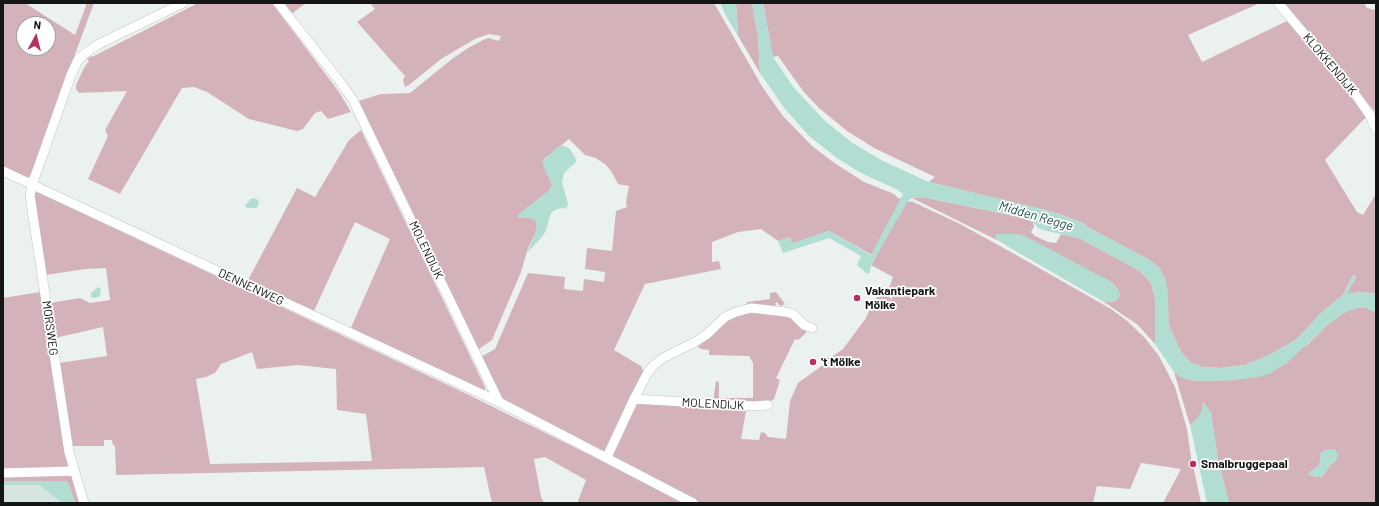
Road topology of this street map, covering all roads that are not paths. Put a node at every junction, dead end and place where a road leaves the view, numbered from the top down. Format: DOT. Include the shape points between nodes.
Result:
graph roads {
  1 [pos="183,3"];
  2 [pos="278,3"];
  3 [pos="1278,3"];
  4 [pos="1375,123"];
  5 [pos="3,171"];
  6 [pos="32,185"];
  7 [pos="812,328"];
  8 [pos="634,399"];
  9 [pos="499,402"];
  10 [pos="768,405"];
  11 [pos="607,457"];
  12 [pos="74,471"];
  13 [pos="3,473"];
  14 [pos="84,503"];
  15 [pos="693,503"];
  1 -- 6 [label="street, MORSWEG" via="97,45 78,60 72,70"];
  2 -- 9 [label="street, MOLENDIJK" via="353,100"];
  3 -- 4 [label="street, KLOKKENDIJK" via="1355,94"];
  5 -- 6 [label="street, DENNENWEG"];
  6 -- 9 [label="street, DENNENWEG"];
  6 -- 12 [label="street, MORSWEG" via="30,196 59,390"];
  7 -- 8 [label="street" via="804,325 790,312 751,308 736,312 695,342 654,364"];
  8 -- 10 [label="street, MOLENDIJK"];
  8 -- 11 [label="street"];
  9 -- 11 [label="street"];
  11 -- 15 [label="street"];
  12 -- 13 [label="street"];
  12 -- 14 [label="street, MORSWEG"];
}
